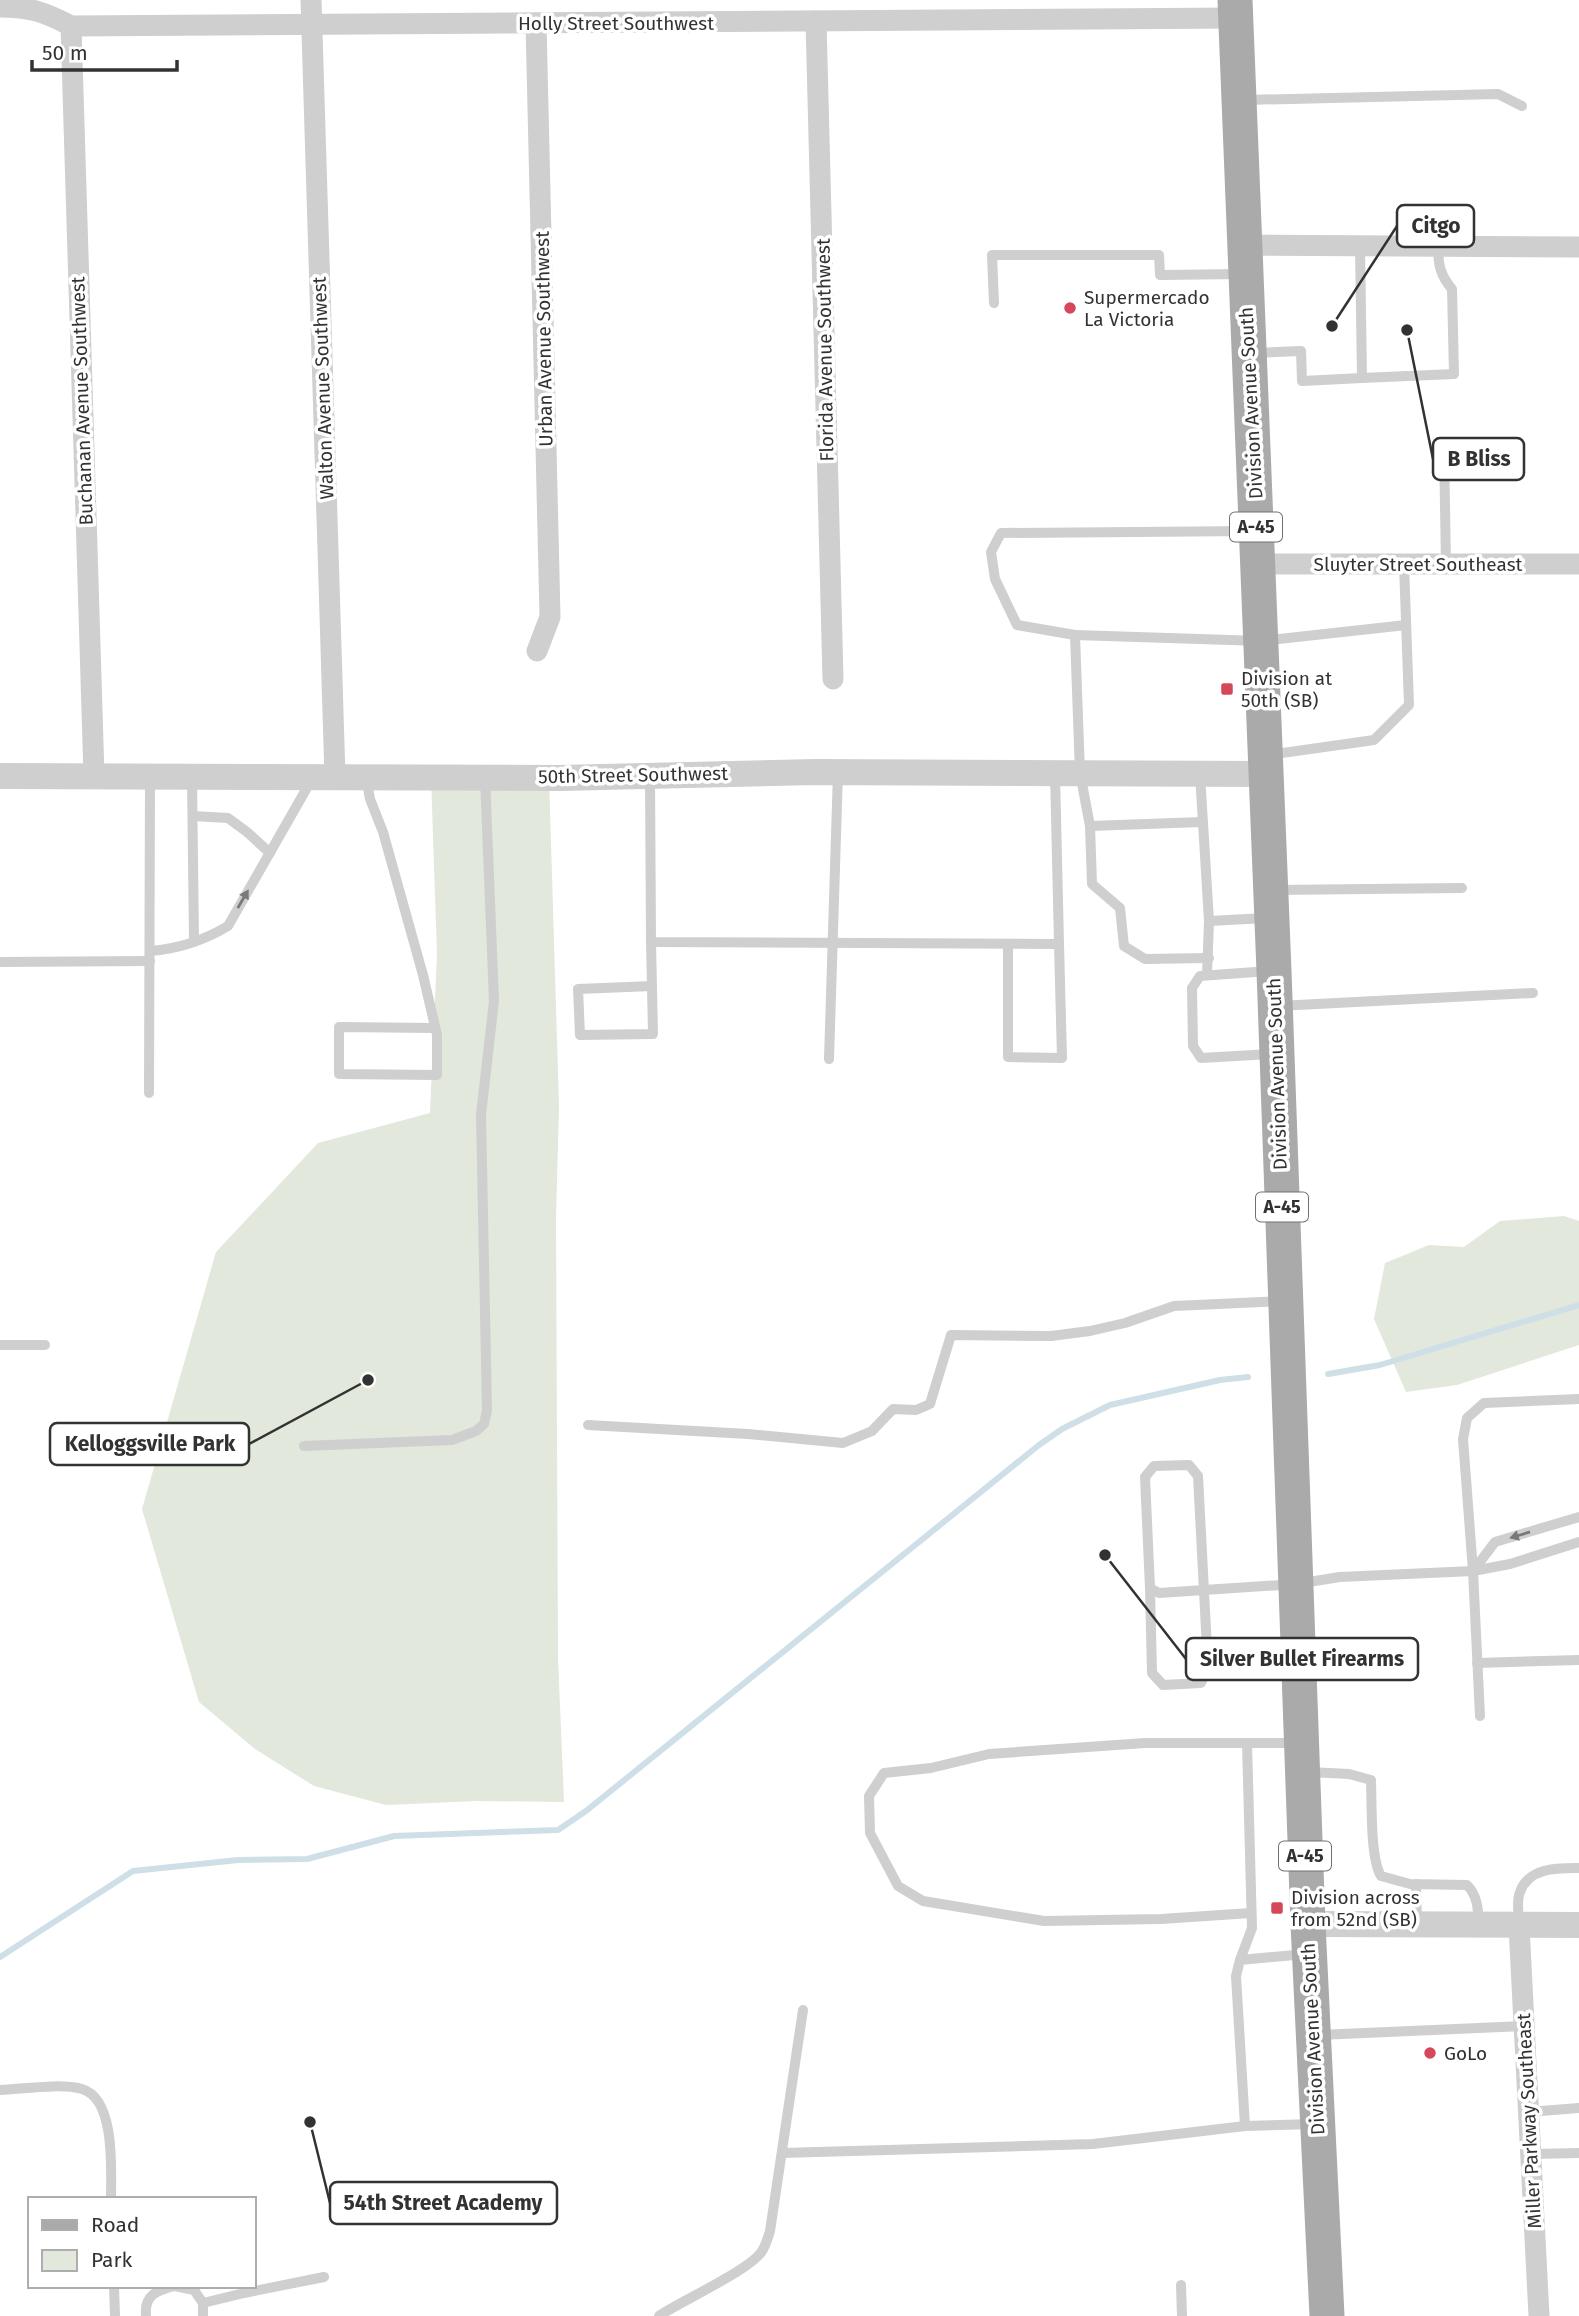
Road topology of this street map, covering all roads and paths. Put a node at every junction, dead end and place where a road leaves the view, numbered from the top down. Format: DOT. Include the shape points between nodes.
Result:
graph roads {
  1 [pos="311,0"];
  2 [pos="0,7"];
  3 [pos="1235,9"];
  4 [pos="816,21"];
  5 [pos="536,23"];
  6 [pos="312,25"];
  7 [pos="71,26"];
  8 [pos="1238,100"];
  9 [pos="1522,106"];
  10 [pos="1360,246"];
  11 [pos="1438,246"];
  12 [pos="1579,247"];
  13 [pos="1244,260"];
  14 [pos="994,303"];
  15 [pos="1248,353"];
  16 [pos="1362,378"];
  17 [pos="1444,448"];
  18 [pos="1257,548"];
  19 [pos="1404,564"];
  20 [pos="1446,564"];
  21 [pos="1579,564"];
  22 [pos="1406,625"];
  23 [pos="1075,635"];
  24 [pos="1261,641"];
  25 [pos="537,651"];
  26 [pos="833,679"];
  27 [pos="1266,765"];
  28 [pos="838,772"];
  29 [pos="1067,773"];
  30 [pos="1200,774"];
  31 [pos="0,776"];
  32 [pos="94,776"];
  33 [pos="150,776"];
  34 [pos="192,776"];
  35 [pos="650,776"];
  36 [pos="324,777"];
  37 [pos="366,777"];
  38 [pos="485,777"];
  39 [pos="193,816"];
  40 [pos="1202,822"];
  41 [pos="1090,826"];
  42 [pos="270,853"];
  43 [pos="1462,888"];
  44 [pos="1271,904"];
  45 [pos="1209,921"];
  46 [pos="194,942"];
  47 [pos="651,942"];
  48 [pos="832,943"];
  49 [pos="1008,944"];
  50 [pos="1059,944"];
  51 [pos="150,956"];
  52 [pos="1209,958"];
  53 [pos="0,962"];
  54 [pos="1274,971"];
  55 [pos="1207,975"];
  56 [pos="652,986"];
  57 [pos="1533,993"];
  58 [pos="1275,1006"];
  59 [pos="435,1028"];
  60 [pos="1277,1054"];
  61 [pos="829,1059"];
  62 [pos="149,1093"];
  63 [pos="1284,1301"];
  64 [pos="0,1345"];
  65 [pos="46,1345"];
  66 [pos="1579,1399"];
  67 [pos="588,1425"];
  68 [pos="304,1446"];
  69 [pos="1579,1517"];
  70 [pos="1579,1542"];
  71 [pos="1473,1571"];
  72 [pos="1296,1584"];
  73 [pos="1150,1588"];
  74 [pos="1205,1590"];
  75 [pos="1579,1660"];
  76 [pos="1478,1663"];
  77 [pos="1480,1716"];
  78 [pos="1247,1743"];
  79 [pos="1302,1757"];
  80 [pos="1579,1868"];
  81 [pos="1416,1884"];
  82 [pos="1251,1913"];
  83 [pos="1417,1925"];
  84 [pos="1479,1925"];
  85 [pos="1579,1925"];
  86 [pos="1519,1926"];
  87 [pos="1308,1939"];
  88 [pos="1240,1960"];
  89 [pos="803,2010"];
  90 [pos="1524,2026"];
  91 [pos="1313,2035"];
  92 [pos="0,2090"];
  93 [pos="1579,2108"];
  94 [pos="1528,2112"];
  95 [pos="1318,2124"];
  96 [pos="1244,2126"];
  97 [pos="782,2153"];
  98 [pos="1579,2153"];
  99 [pos="1531,2154"];
  100 [pos="111,2197"];
  101 [pos="324,2277"];
  102 [pos="1181,2285"];
  103 [pos="114,2288"];
  104 [pos="167,2288"];
  105 [pos="184,2288"];
  106 [pos="203,2303"];
  107 [pos="115,2316"];
  108 [pos="146,2316"];
  109 [pos="203,2316"];
  110 [pos="659,2316"];
  111 [pos="1182,2316"];
  112 [pos="1327,2316"];
  113 [pos="1539,2316"];
  1 -- 6 [label="street, Walton Avenue Southwest"];
  2 -- 7 [label="street, Holly Street Southwest" via="46,12"];
  3 -- 4 [label="street, Holly Street Southwest"];
  3 -- 8 [label="main road, Division Avenue South / A-45"];
  4 -- 5 [label="street, Holly Street Southwest"];
  4 -- 26 [label="street, Florida Avenue Southwest"];
  5 -- 6 [label="street, Holly Street Southwest"];
  5 -- 25 [label="street, Urban Avenue Southwest" via="550,617"];
  6 -- 7 [label="street, Holly Street Southwest"];
  6 -- 36 [label="street, Walton Avenue Southwest"];
  7 -- 32 [label="street, Buchanan Avenue Southwest"];
  8 -- 9 [label="lane" via="1498,94"];
  8 -- 13 [label="main road, Division Avenue South / A-45"];
  10 -- 11 [label="street"];
  10 -- 13 [label="street"];
  10 -- 16 [label="lane"];
  11 -- 12 [label="street"];
  11 -- 16 [label="lane" via="1438,265 1452,289 1454,374"];
  13 -- 14 [label="lane" via="1160,275 1159,255 992,255"];
  13 -- 15 [label="main road, Division Avenue South / A-45"];
  15 -- 16 [label="lane" via="1301,351 1302,380"];
  15 -- 18 [label="main road, Division Avenue South / A-45"];
  17 -- 20 [label="lane"];
  18 -- 19 [label="street, Sluyter Street Southeast"];
  18 -- 23 [label="lane" via="1002,533 991,552 995,579 1017,625"];
  18 -- 24 [label="main road, Division Avenue South / A-45"];
  19 -- 20 [label="street, Sluyter Street Southeast"];
  19 -- 22 [label="lane"];
  20 -- 21 [label="street, Sluyter Street Southeast"];
  22 -- 24 [label="lane"];
  22 -- 27 [label="lane" via="1409,705 1374,740"];
  23 -- 24 [label="lane"];
  23 -- 29 [label="lane"];
  24 -- 27 [label="main road, Division Avenue South / A-45"];
  27 -- 30 [label="street, 50th Street Southwest"];
  27 -- 44 [label="main road, Division Avenue South / A-45"];
  28 -- 29 [label="street, 50th Street Southwest"];
  28 -- 35 [label="street, 50th Street Southwest"];
  28 -- 48 [label="lane"];
  29 -- 30 [label="street, 50th Street Southwest"];
  29 -- 41 [label="lane"];
  29 -- 50 [label="lane"];
  30 -- 40 [label="lane"];
  31 -- 32 [label="street, 50th Street Southwest"];
  32 -- 33 [label="street, 50th Street Southwest"];
  33 -- 34 [label="street, 50th Street Southwest"];
  33 -- 51 [label="lane"];
  34 -- 36 [label="street, 50th Street Southwest"];
  34 -- 39 [label="lane"];
  35 -- 38 [label="street, 50th Street Southwest"];
  35 -- 47 [label="lane"];
  36 -- 37 [label="street, 50th Street Southwest"];
  36 -- 42 [label="lane"];
  37 -- 38 [label="street, 50th Street Southwest"];
  37 -- 59 [label="lane"];
  38 -- 68 [label="lane" via="494,1002 481,1115 484,1424 452,1440"];
  39 -- 42 [label="lane" via="228,818"];
  39 -- 46 [label="lane"];
  40 -- 41 [label="lane"];
  40 -- 45 [label="lane"];
  41 -- 52 [label="lane" via="1092,884 1120,908 1124,946 1144,959"];
  46 -- 42 [label="lane, one-way" via="228,926"];
  43 -- 44 [label="lane"];
  44 -- 45 [label="lane"];
  44 -- 54 [label="main road, Division Avenue South / A-45"];
  45 -- 52 [label="lane"];
  46 -- 51 [label="lane"];
  47 -- 48 [label="lane"];
  47 -- 56 [label="lane"];
  48 -- 49 [label="lane"];
  48 -- 61 [label="lane"];
  49 -- 50 [label="lane"];
  49 -- 50 [label="lane" via="1007,1056 1062,1058"];
  51 -- 53 [label="lane"];
  51 -- 62 [label="lane"];
  52 -- 55 [label="lane"];
  54 -- 55 [label="lane"];
  54 -- 58 [label="main road, Division Avenue South / A-45"];
  55 -- 60 [label="lane" via="1200,976 1192,988 1193,1046 1201,1058"];
  56 -- 56 [label="lane" via="653,1034 580,1035 578,989"];
  57 -- 58 [label="lane"];
  58 -- 60 [label="main road, Division Avenue South / A-45"];
  59 -- 59 [label="lane" via="437,1075 339,1074 338,1027"];
  60 -- 63 [label="main road, Division Avenue South / A-45"];
  63 -- 67 [label="lane" via="1174,1306 1125,1323 1051,1336 951,1335 930,1404 916,1410 893,1409 872,1431 843,1443"];
  63 -- 72 [label="main road, Division Avenue South / A-45"];
  64 -- 65 [label="lane"];
  66 -- 71 [label="lane" via="1484,1403 1467,1418 1463,1439"];
  69 -- 71 [label="lane, one-way" via="1495,1542"];
  70 -- 71 [label="lane"];
  71 -- 72 [label="lane" via="1340,1577"];
  71 -- 76 [label="lane"];
  72 -- 74 [label="lane"];
  72 -- 79 [label="main road, Division Avenue South / A-45"];
  73 -- 74 [label="lane" via="1159,1592"];
  73 -- 74 [label="lane" via="1152,1673 1163,1685 1201,1683 1208,1668"];
  73 -- 74 [label="lane" via="1145,1477 1154,1466 1189,1465 1198,1476"];
  75 -- 76 [label="lane"];
  76 -- 77 [label="lane"];
  78 -- 79 [label="lane"];
  78 -- 82 [label="lane"];
  78 -- 82 [label="lane" via="1144,1743 989,1754 884,1773 869,1796 870,1833 898,1885 923,1900 1044,1921"];
  79 -- 81 [label="lane" via="1371,1780 1377,1869 1381,1876"];
  79 -- 87 [label="main road, Division Avenue South / A-45"];
  80 -- 86 [label="lane" via="1553,1868 1526,1882 1520,1892"];
  81 -- 83 [label="lane"];
  81 -- 84 [label="lane" via="1467,1885 1477,1902"];
  82 -- 88 [label="lane" via="1252,1928"];
  83 -- 84 [label="street"];
  83 -- 87 [label="street"];
  84 -- 86 [label="street"];
  85 -- 86 [label="street"];
  86 -- 90 [label="street, Miller Parkway Southeast"];
  87 -- 88 [label="lane"];
  87 -- 91 [label="main road, Division Avenue South / A-45"];
  88 -- 96 [label="lane" via="1236,1976"];
  89 -- 97 [label="lane"];
  90 -- 91 [label="lane"];
  90 -- 94 [label="street, Miller Parkway Southeast"];
  91 -- 95 [label="main road, Division Avenue South / A-45"];
  92 -- 100 [label="lane" via="66,2087 95,2096 107,2123"];
  93 -- 94 [label="lane"];
  94 -- 99 [label="street, Miller Parkway Southeast"];
  95 -- 96 [label="lane"];
  95 -- 112 [label="main road, Division Avenue South / A-45"];
  96 -- 97 [label="lane" via="1093,2144"];
  97 -- 110 [label="lane" via="770,2231 762,2253"];
  98 -- 99 [label="lane"];
  99 -- 113 [label="street, Miller Parkway Southeast"];
  101 -- 106 [label="lane"];
  102 -- 111 [label="lane"];
  103 -- 107 [label="lane"];
  104 -- 108 [label="lane" via="156,2291 145,2306"];
  105 -- 106 [label="lane" via="194,2290"];
  106 -- 109 [label="lane"];
}
